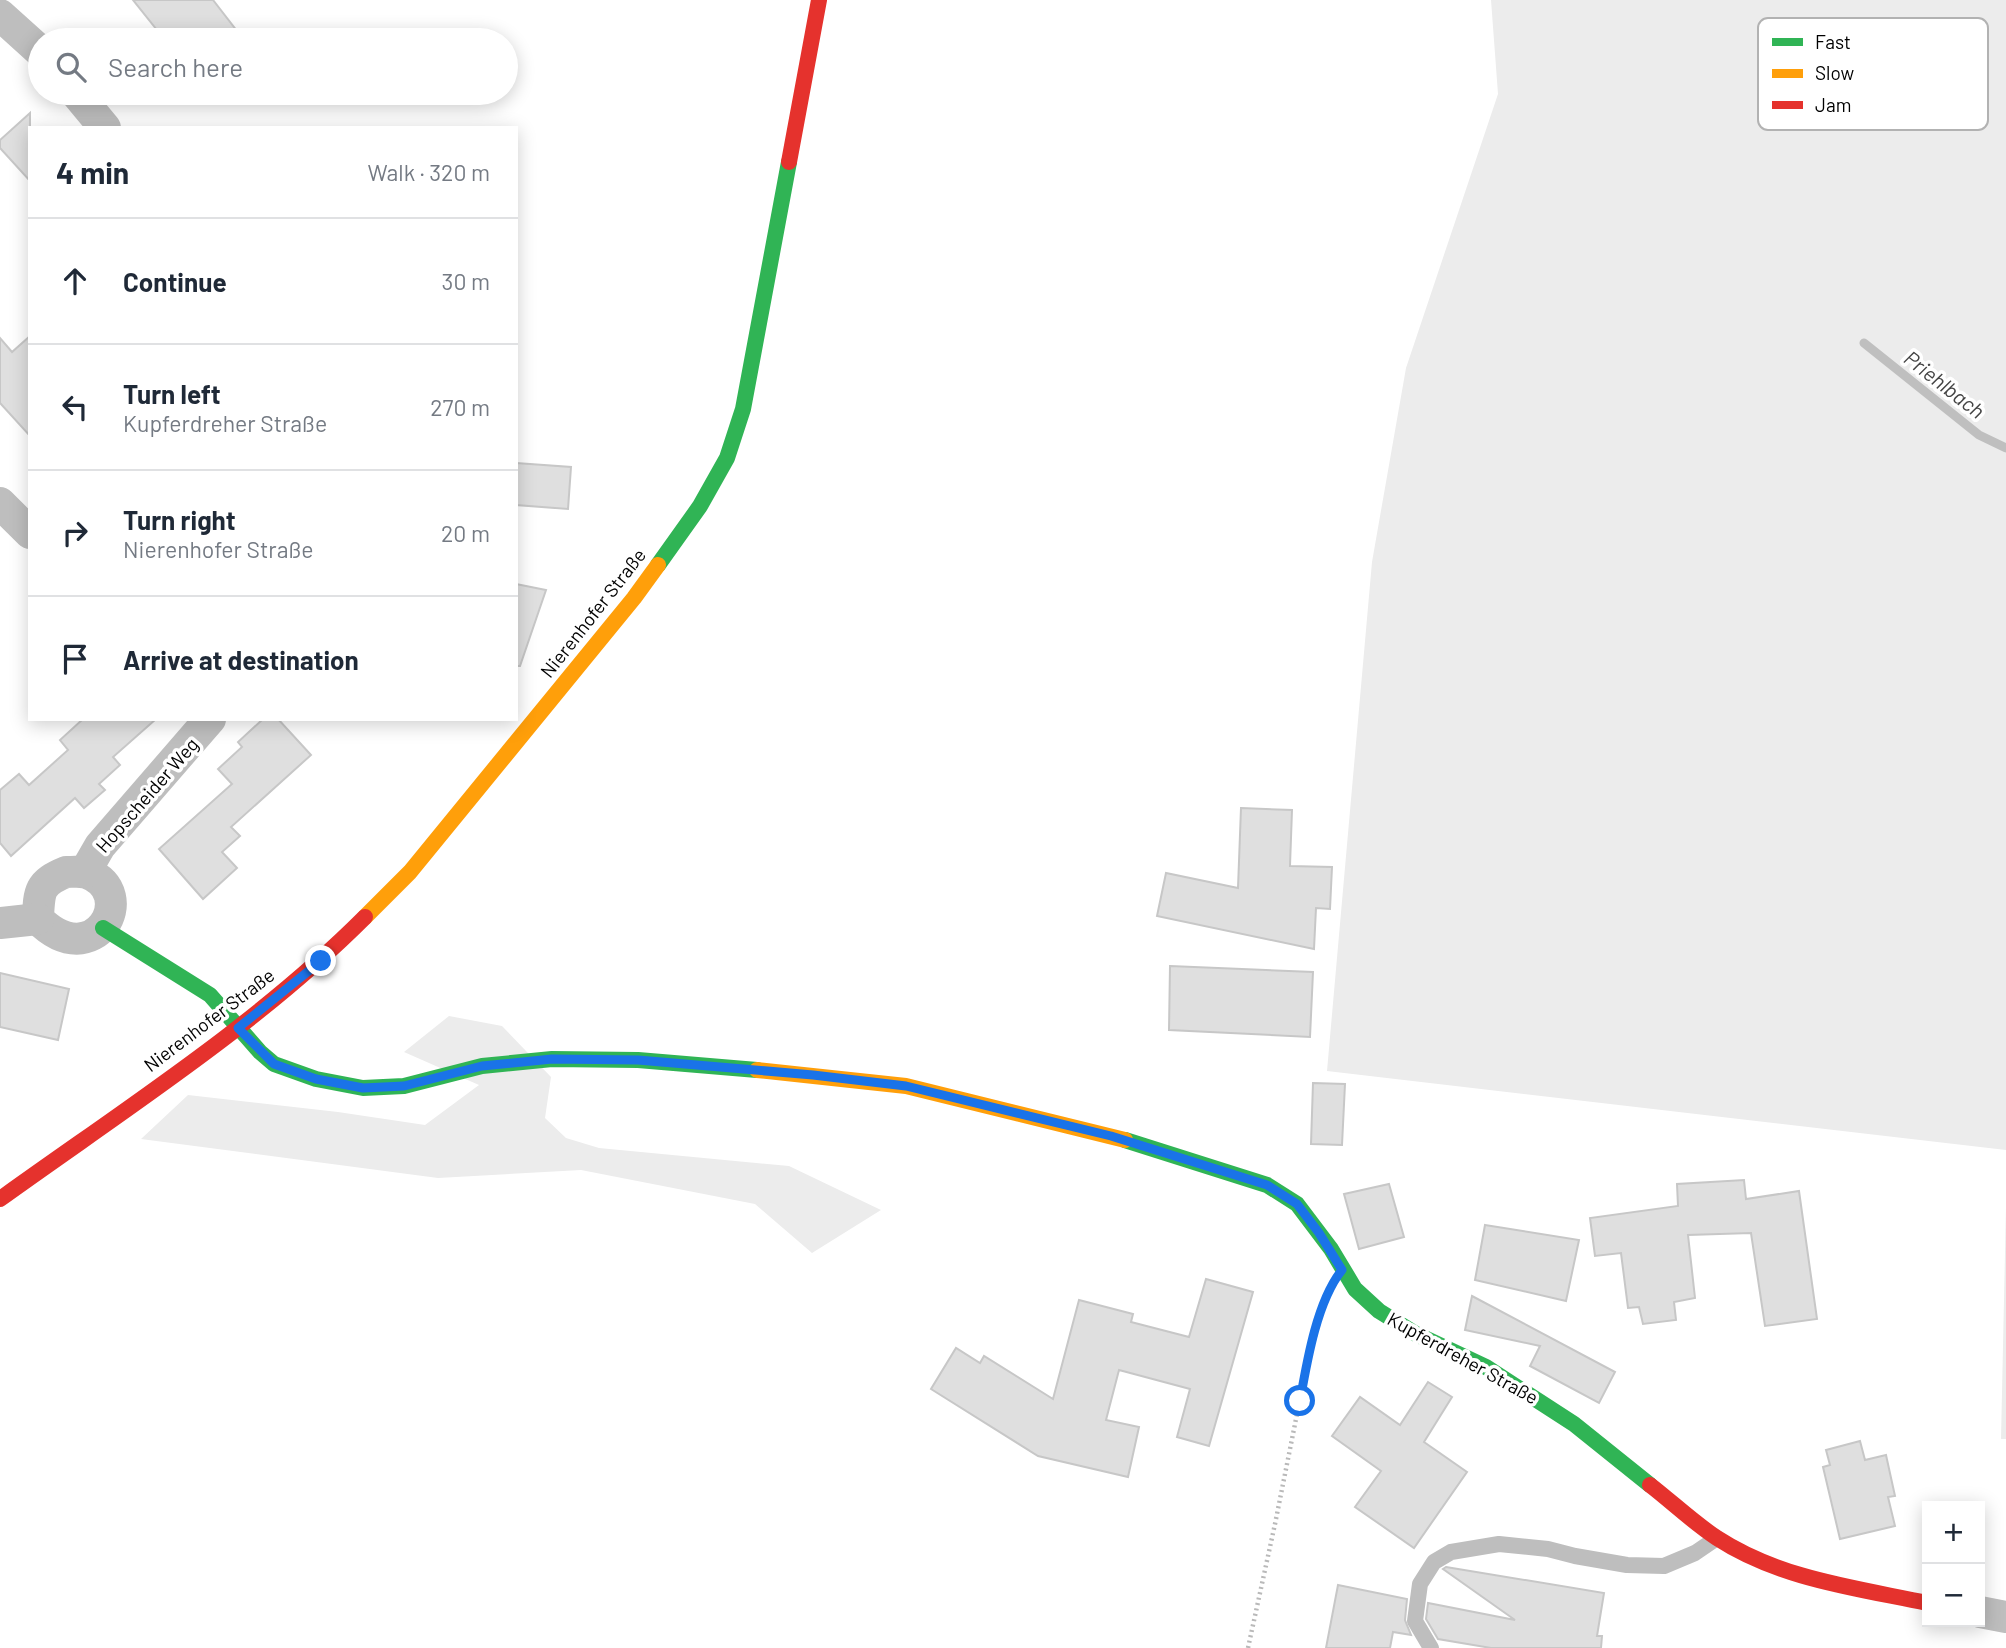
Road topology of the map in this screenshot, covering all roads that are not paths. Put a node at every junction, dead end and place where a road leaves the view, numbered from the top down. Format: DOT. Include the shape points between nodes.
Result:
graph roads {
  1 [pos="819,0"];
  2 [pos="0,15"];
  3 [pos="28,40"];
  4 [pos="86,105"];
  5 [pos="103,126"];
  6 [pos="0,503"];
  7 [pos="28,531"];
  8 [pos="208,721"];
  9 [pos="85,872"];
  10 [pos="38,919"];
  11 [pos="0,923"];
  12 [pos="103,928"];
  13 [pos="238,1028"];
  14 [pos="0,1199"];
  15 [pos="1717,1538"];
  16 [pos="1922,1601"];
  17 [pos="1985,1613"];
  18 [pos="2006,1617"];
  19 [pos="1431,1648"];
  1 -- 13 [label="street, Nierenhofer Straße" via="743,409 727,458 700,506 634,598 410,872 321,961"];
  2 -- 3 [label="street"];
  4 -- 5 [label="street"];
  6 -- 7 [label="street"];
  8 -- 9 [label="street, Hopscheider Weg" via="100,846"];
  9 -- 10 [label="street" via="66,872 49,879 38,893"];
  9 -- 12 [label="street" via="98,879 111,897"];
  10 -- 11 [label="street"];
  10 -- 12 [label="street" via="50,931 68,938 90,937"];
  12 -- 13 [label="street, Kupferdreher Straße" via="210,995"];
  13 -- 14 [label="street, Nierenhofer Straße"];
  13 -- 15 [label="street, Kupferdreher Straße" via="274,1064 316,1079 363,1088 404,1086 482,1066 552,1059 638,1060 906,1086 1111,1136 1267,1185 1297,1204 1355,1289 1379,1311 1486,1367 1574,1424"];
  15 -- 16 [label="street, Kupferdreher Straße" via="1757,1560 1810,1579"];
  15 -- 19 [label="lane" via="1664,1566 1499,1544 1451,1552 1434,1562 1420,1584 1415,1621"];
  17 -- 18 [label="street"];
}
